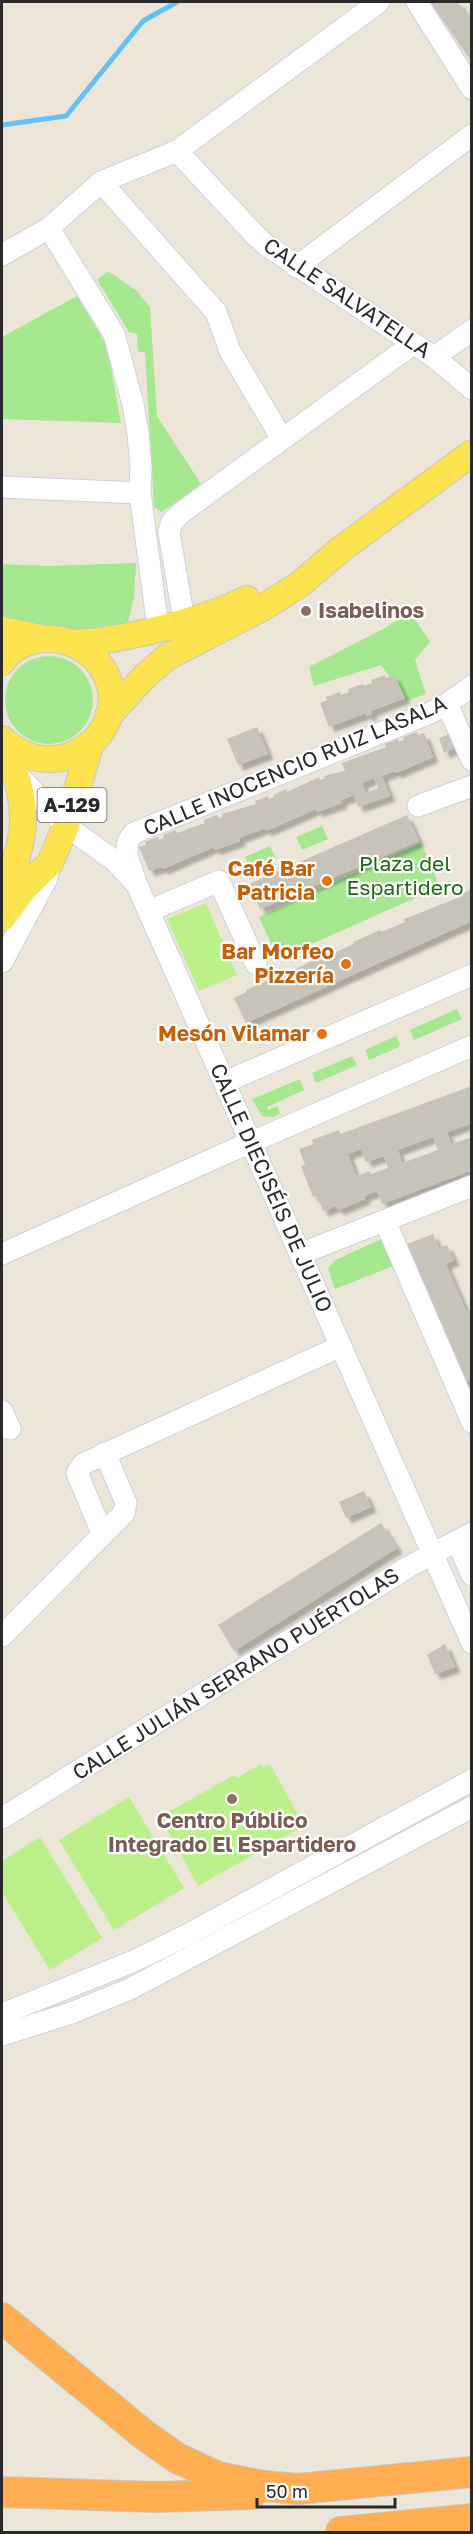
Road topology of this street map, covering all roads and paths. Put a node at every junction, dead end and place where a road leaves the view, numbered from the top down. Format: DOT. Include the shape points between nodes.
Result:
graph roads {
  1 [pos="379,2"];
  2 [pos="417,2"];
  3 [pos="471,89"];
  4 [pos="471,135"];
  5 [pos="177,151"];
  6 [pos="101,182"];
  7 [pos="49,228"];
  8 [pos="2,255"];
  9 [pos="296,267"];
  10 [pos="471,330"];
  11 [pos="413,344"];
  12 [pos="434,357"];
  13 [pos="471,389"];
  14 [pos="282,439"];
  15 [pos="471,453"];
  16 [pos="2,487"];
  17 [pos="140,493"];
  18 [pos="340,550"];
  19 [pos="184,621"];
  20 [pos="158,628"];
  21 [pos="2,630"];
  22 [pos="45,638"];
  23 [pos="73,643"];
  24 [pos="2,662"];
  25 [pos="471,686"];
  26 [pos="447,704"];
  27 [pos="108,716"];
  28 [pos="2,739"];
  29 [pos="90,746"];
  30 [pos="471,760"];
  31 [pos="16,773"];
  32 [pos="471,786"];
  33 [pos="418,806"];
  34 [pos="66,826"];
  35 [pos="50,863"];
  36 [pos="137,885"];
  37 [pos="2,897"];
  38 [pos="149,911"];
  39 [pos="2,918"];
  40 [pos="2,962"];
  41 [pos="256,964"];
  42 [pos="471,975"];
  43 [pos="471,1046"];
  44 [pos="225,1082"];
  45 [pos="251,1142"];
  46 [pos="471,1186"];
  47 [pos="385,1221"];
  48 [pos="2,1254"];
  49 [pos="300,1254"];
  50 [pos="341,1346"];
  51 [pos="471,1422"];
  52 [pos="105,1453"];
  53 [pos="102,1533"];
  54 [pos="464,1537"];
  55 [pos="432,1554"];
  56 [pos="471,1575"];
  57 [pos="2,1636"];
  58 [pos="471,1643"];
  59 [pos="471,1780"];
  60 [pos="471,1807"];
  61 [pos="2,1818"];
  62 [pos="2,2014"];
  63 [pos="2,2036"];
  64 [pos="2,2318"];
  65 [pos="471,2472"];
  66 [pos="298,2489"];
  67 [pos="2,2492"];
  68 [pos="471,2519"];
  69 [pos="341,2532"];
  1 -- 5 [label="street"];
  2 -- 3 [label="street"];
  4 -- 9 [label="street"];
  5 -- 6 [label="street"];
  5 -- 9 [label="street, CALLE SALVATELLA" via="256,237"];
  6 -- 7 [label="street"];
  6 -- 14 [label="street" via="216,312 230,351"];
  7 -- 8 [label="street"];
  7 -- 17 [label="street" via="114,334 133,404 141,467"];
  9 -- 11 [label="street, CALLE SALVATELLA"];
  10 -- 12 [label="street"];
  11 -- 12 [label="street, CALLE SALVATELLA"];
  11 -- 14 [label="street"];
  12 -- 13 [label="street, CALLE SALVATELLA"];
  14 -- 19 [label="street" via="172,522 170,532"];
  15 -- 18 [label="main road"];
  16 -- 17 [label="street"];
  17 -- 20 [label="street"];
  18 -- 19 [label="main road" via="238,604"];
  18 -- 27 [label="main road" via="300,584 264,607 167,657"];
  19 -- 20 [label="main road"];
  20 -- 23 [label="main road"];
  21 -- 22 [label="main road"];
  22 -- 23 [label="main road"];
  22 -- 24 [label="main road" via="20,645"];
  23 -- 27 [label="main road" via="93,656 106,678 110,690"];
  25 -- 26 [label="street, CALLE INOCENCIO RUIZ LASALA"];
  26 -- 30 [label="street"];
  26 -- 36 [label="street, CALLE INOCENCIO RUIZ LASALA" via="134,833 126,842 126,849"];
  27 -- 29 [label="main road"];
  28 -- 29 [label="main road" via="31,758 50,761 69,758"];
  28 -- 31 [label="main road, A-129"];
  29 -- 34 [label="main road, A-129"];
  31 -- 34 [label="street, CALLE DIECISÉIS DE JULIO"];
  31 -- 37 [label="main road, A-129" via="23,813 22,838"];
  32 -- 33 [label="street"];
  34 -- 35 [label="main road, A-129"];
  34 -- 36 [label="street, CALLE DIECISÉIS DE JULIO" via="115,861"];
  35 -- 39 [label="main road, A-129" via="25,887"];
  35 -- 40 [label="street" via="42,888"];
  36 -- 38 [label="street, CALLE DIECISÉIS DE JULIO"];
  38 -- 41 [label="street" via="219,881"];
  38 -- 44 [label="street, CALLE DIECISÉIS DE JULIO"];
  42 -- 44 [label="street"];
  43 -- 45 [label="street"];
  44 -- 45 [label="street, CALLE DIECISÉIS DE JULIO"];
  45 -- 48 [label="street"];
  45 -- 49 [label="street, CALLE DIECISÉIS DE JULIO"];
  46 -- 47 [label="street"];
  47 -- 49 [label="street"];
  47 -- 51 [label="street"];
  49 -- 50 [label="street, CALLE DIECISÉIS DE JULIO"];
  50 -- 52 [label="street"];
  50 -- 55 [label="street, CALLE DIECISÉIS DE JULIO"];
  52 -- 53 [label="street" via="126,1503 124,1513"];
  52 -- 53 [label="street" via="83,1464 77,1473"];
  53 -- 57 [label="street"];
  54 -- 55 [label="street, CALLE JULIÁN SERRANO PUÉRTOLAS"];
  54 -- 56 [label="street"];
  55 -- 58 [label="street, CALLE DIECISÉIS DE JULIO"];
  55 -- 61 [label="street, CALLE JULIÁN SERRANO PUÉRTOLAS"];
  59 -- 62 [label="street" via="175,1941"];
  60 -- 63 [label="street" via="129,1989"];
  64 -- 66 [label="highway" via="177,2458 234,2481"];
  65 -- 66 [label="highway"];
  66 -- 67 [label="highway" via="156,2497"];
  68 -- 69 [label="highway"];
}
